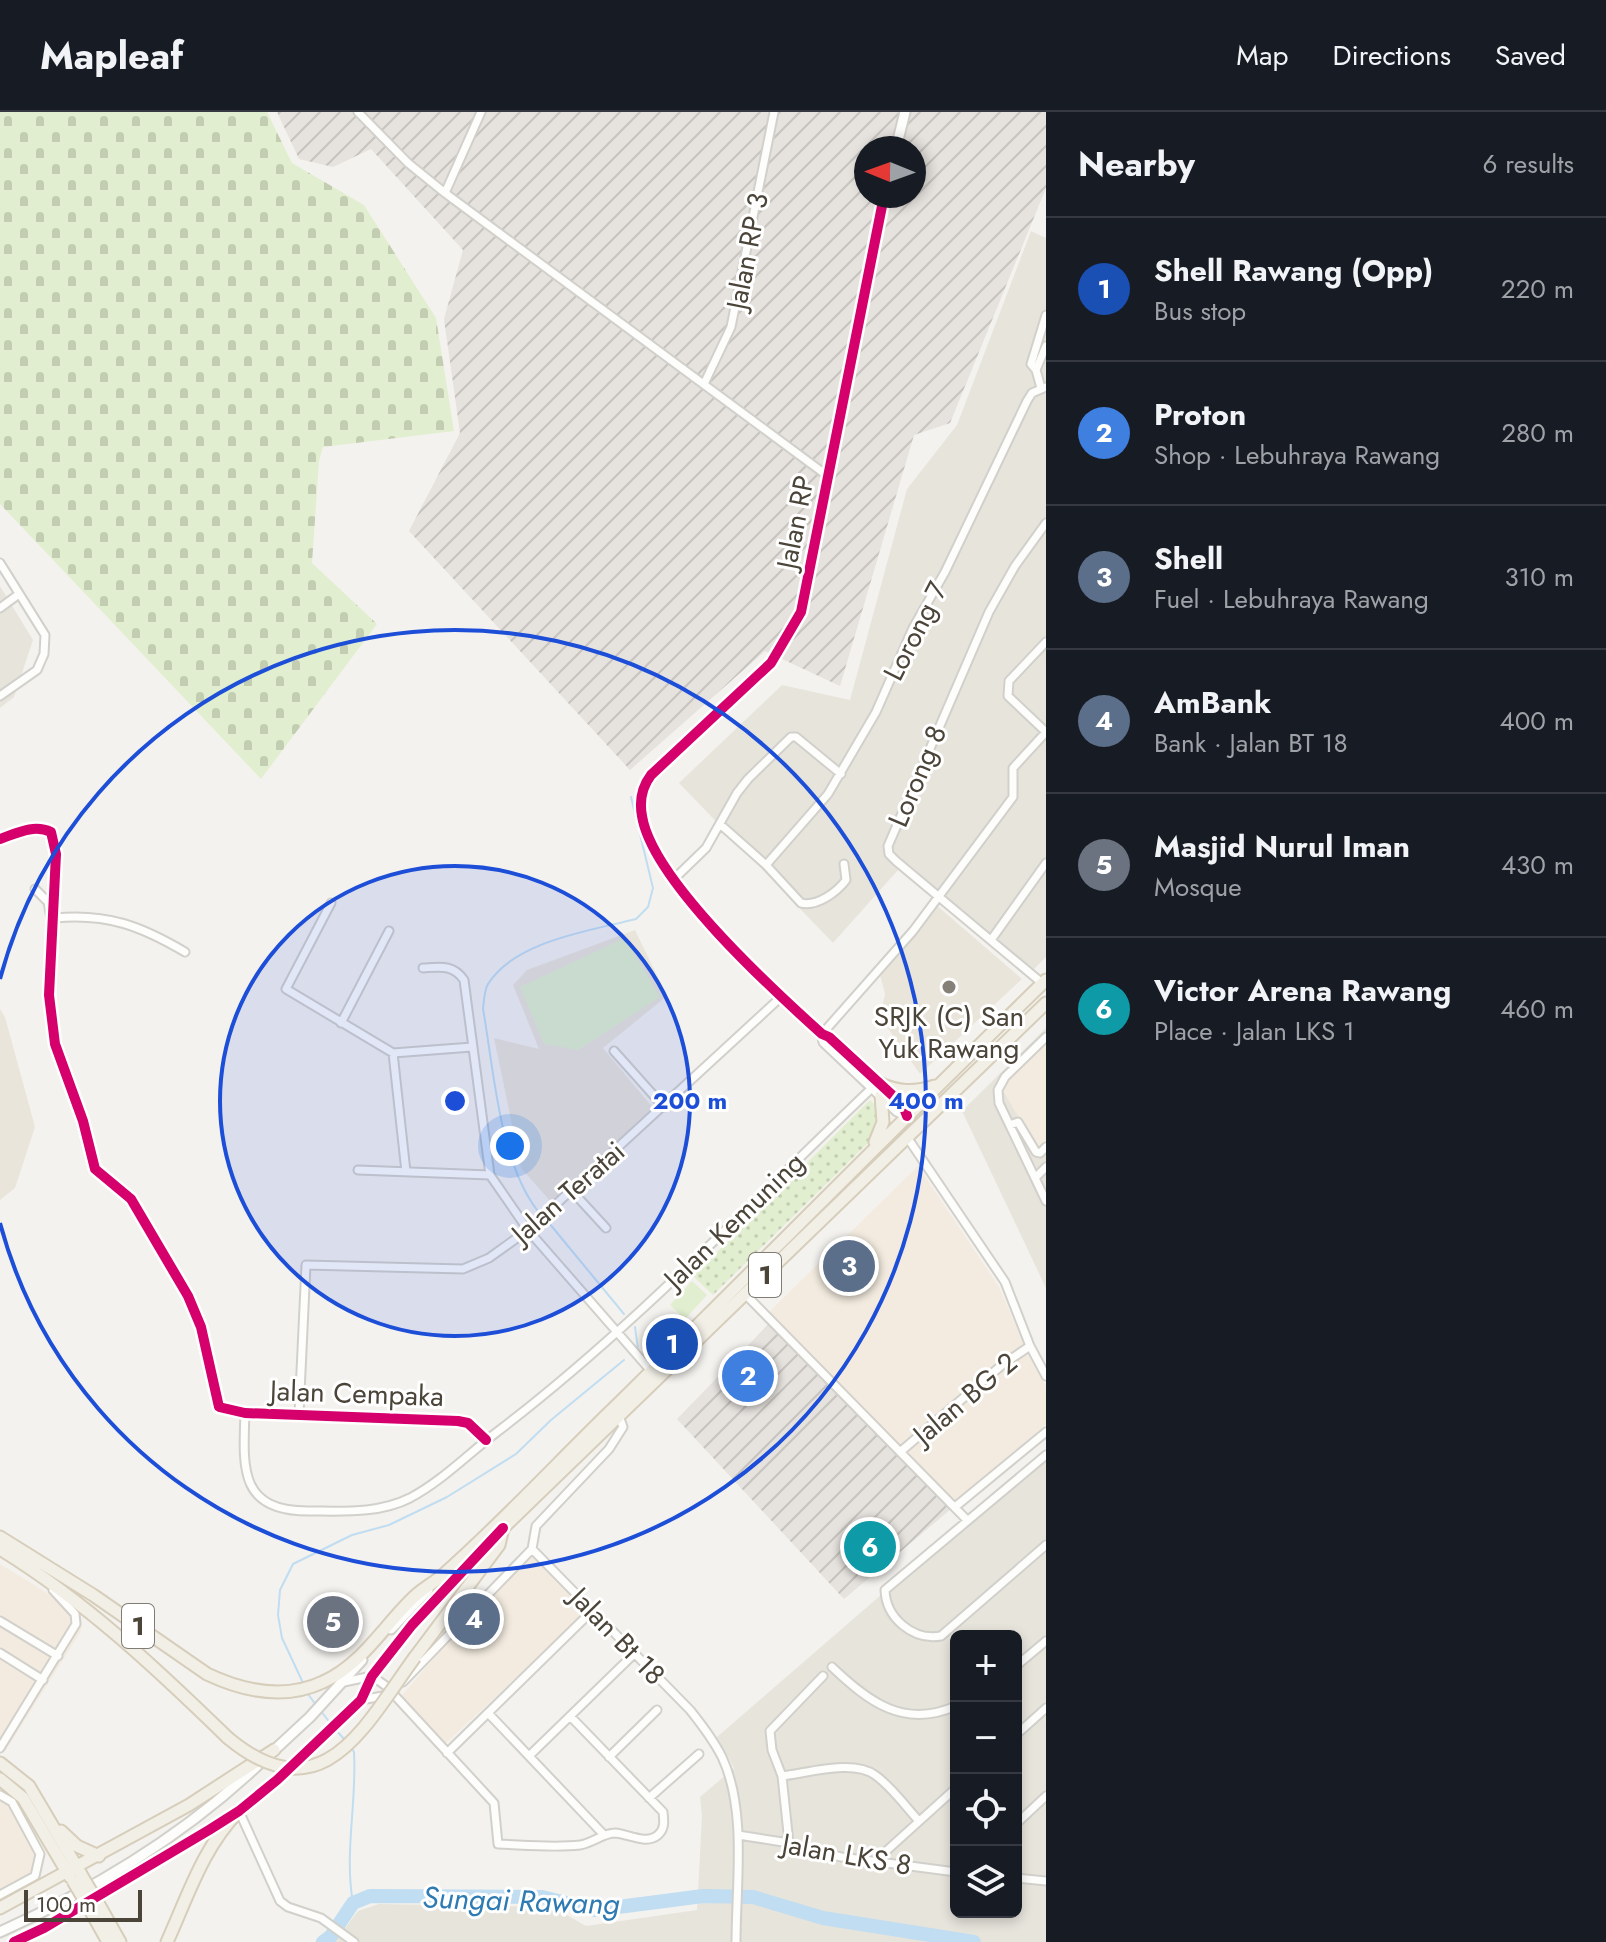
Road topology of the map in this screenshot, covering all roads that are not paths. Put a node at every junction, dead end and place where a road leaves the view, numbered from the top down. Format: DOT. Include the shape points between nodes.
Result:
graph roads {
  1 [pos="358,112"];
  2 [pos="481,112"];
  3 [pos="774,112"];
  4 [pos="905,112"];
  5 [pos="899,136"];
  6 [pos="445,193"];
  7 [pos="882,208"];
  8 [pos="1046,315"];
  9 [pos="1046,346"];
  10 [pos="1036,370"];
  11 [pos="704,384"];
  12 [pos="1044,387"];
  13 [pos="829,477"];
  14 [pos="1046,523"];
  15 [pos="0,563"];
  16 [pos="19,594"];
  17 [pos="0,608"];
  18 [pos="1046,642"];
  19 [pos="0,696"];
  20 [pos="1046,732"];
  21 [pos="841,774"];
  22 [pos="721,825"];
  23 [pos="0,839"];
  24 [pos="1046,863"];
  25 [pos="844,864"];
  26 [pos="766,865"];
  27 [pos="674,879"];
  28 [pos="35,889"];
  29 [pos="939,897"];
  30 [pos="331,903"];
  31 [pos="55,921"];
  32 [pos="389,931"];
  33 [pos="991,940"];
  34 [pos="185,952"];
  35 [pos="423,968"];
  36 [pos="1044,981"];
  37 [pos="781,997"];
  38 [pos="1046,1003"];
  39 [pos="341,1023"];
  40 [pos="822,1034"];
  41 [pos="1046,1037"];
  42 [pos="472,1047"];
  43 [pos="614,1051"];
  44 [pos="393,1053"];
  45 [pos="939,1085"];
  46 [pos="877,1089"];
  47 [pos="664,1107"];
  48 [pos="907,1116"];
  49 [pos="928,1117"];
  50 [pos="1010,1125"];
  51 [pos="907,1137"];
  52 [pos="897,1147"];
  53 [pos="1046,1147"];
  54 [pos="871,1150"];
  55 [pos="1046,1167"];
  56 [pos="358,1170"];
  57 [pos="406,1172"];
  58 [pos="490,1175"];
  59 [pos="1035,1178"];
  60 [pos="572,1191"];
  61 [pos="1046,1201"];
  62 [pos="606,1228"];
  63 [pos="528,1230"];
  64 [pos="745,1294"];
  65 [pos="616,1333"];
  66 [pos="1030,1346"];
  67 [pos="651,1371"];
  68 [pos="1046,1376"];
  69 [pos="245,1413"];
  70 [pos="299,1414"];
  71 [pos="619,1416"];
  72 [pos="1046,1432"];
  73 [pos="486,1440"];
  74 [pos="900,1452"];
  75 [pos="1046,1455"];
  76 [pos="955,1507"];
  77 [pos="967,1520"];
  78 [pos="503,1528"];
  79 [pos="0,1537"];
  80 [pos="1046,1545"];
  81 [pos="0,1549"];
  82 [pos="532,1549"];
  83 [pos="31,1568"];
  84 [pos="443,1575"];
  85 [pos="593,1610"];
  86 [pos="0,1621"];
  87 [pos="1046,1641"];
  88 [pos="0,1653"];
  89 [pos="635,1653"];
  90 [pos="58,1656"];
  91 [pos="1022,1661"];
  92 [pos="832,1667"];
  93 [pos="372,1676"];
  94 [pos="823,1676"];
  95 [pos="43,1680"];
  96 [pos="343,1682"];
  97 [pos="391,1694"];
  98 [pos="361,1700"];
  99 [pos="950,1708"];
  100 [pos="1046,1708"];
  101 [pos="657,1710"];
  102 [pos="488,1713"];
  103 [pos="570,1716"];
  104 [pos="1022,1730"];
  105 [pos="4,1737"];
  106 [pos="0,1748"];
  107 [pos="274,1750"];
  108 [pos="447,1753"];
  109 [pos="699,1754"];
  110 [pos="529,1756"];
  111 [pos="609,1757"];
  112 [pos="0,1763"];
  113 [pos="782,1776"];
  114 [pos="0,1779"];
  115 [pos="950,1793"];
  116 [pos="0,1795"];
  117 [pos="1046,1796"];
  118 [pos="649,1798"];
  119 [pos="239,1811"];
  120 [pos="47,1816"];
  121 [pos="1022,1818"];
  122 [pos="919,1821"];
  123 [pos="604,1835"];
  124 [pos="738,1835"];
  125 [pos="789,1843"];
  126 [pos="49,1844"];
  127 [pos="99,1856"];
  128 [pos="874,1862"];
  129 [pos="950,1871"];
  130 [pos="75,1874"];
  131 [pos="1022,1879"];
  132 [pos="1046,1881"];
  133 [pos="47,1882"];
  134 [pos="0,1895"];
  135 [pos="94,1906"];
  136 [pos="0,1908"];
  137 [pos="0,1932"];
  138 [pos="14,1942"];
  139 [pos="108,1942"];
  140 [pos="120,1942"];
  141 [pos="167,1942"];
  142 [pos="354,1942"];
  143 [pos="736,1942"];
  1 -- 6 [label="street"];
  2 -- 6 [label="street"];
  3 -- 11 [label="street, Jalan RP 3" via="731,327"];
  4 -- 5 [label="street"];
  6 -- 11 [label="street"];
  7 -- 13 [label="street, Jalan RP"];
  8 -- 10 [label="street" via="1032,356"];
  9 -- 10 [label="street"];
  10 -- 12 [label="street"];
  11 -- 13 [label="street"];
  12 -- 21 [label="street, Lorong 7" via="1027,401"];
  13 -- 27 [label="street, Jalan RP" via="803,604 782,648 643,786 646,831"];
  14 -- 29 [label="street, Lorong 8" via="989,612 888,846 896,861"];
  15 -- 16 [label="street"];
  16 -- 17 [label="street"];
  16 -- 19 [label="street" via="45,635 44,654 37,670"];
  18 -- 20 [label="street" via="1007,689"];
  20 -- 29 [label="street" via="1013,768 1013,797"];
  21 -- 22 [label="street" via="791,737 737,793"];
  21 -- 26 [label="street, Lorong 7"];
  22 -- 26 [label="street"];
  22 -- 27 [label="street"];
  23 -- 31 [label="street" via="22,830 51,832 56,854"];
  24 -- 33 [label="street"];
  25 -- 26 [label="street" via="843,885 808,905"];
  27 -- 37 [label="street"];
  28 -- 31 [label="street" via="48,902"];
  29 -- 33 [label="street, Lorong 8"];
  29 -- 40 [label="street"];
  30 -- 39 [label="street" via="286,989"];
  31 -- 34 [label="street" via="96,917 128,923"];
  31 -- 69 [label="street, Jalan Cempaka" via="51,1020 91,1159 95,1169 131,1199 188,1296 201,1327 219,1407"];
  32 -- 39 [label="street"];
  33 -- 36 [label="street, Lorong 8"];
  35 -- 42 [label="street" via="449,967 464,980"];
  36 -- 45 [label="main road, 1"];
  37 -- 40 [label="street"];
  37 -- 47 [label="street, Jalan Teratai"];
  38 -- 49 [label="main road, 1"];
  39 -- 44 [label="street"];
  40 -- 46 [label="street"];
  41 -- 50 [label="street" via="998,1090"];
  42 -- 44 [label="street"];
  42 -- 58 [label="street"];
  43 -- 47 [label="street"];
  44 -- 57 [label="street"];
  45 -- 46 [label="main road" via="911,1092"];
  45 -- 48 [label="main road, 1"];
  46 -- 48 [label="street"];
  46 -- 54 [label="main road" via="883,1122"];
  46 -- 65 [label="street, Jalan Kemuning"];
  47 -- 60 [label="street, Jalan Teratai"];
  48 -- 49 [label="main road" via="914,1121"];
  48 -- 52 [label="main road"];
  48 -- 54 [label="main road, 1"];
  49 -- 51 [label="main road, 1"];
  50 -- 53 [label="street" via="1018,1122 1036,1152"];
  50 -- 59 [label="street"];
  51 -- 52 [label="main road, 1"];
  51 -- 66 [label="street" via="1005,1282"];
  52 -- 64 [label="main road, 1"];
  54 -- 67 [label="main road, 1"];
  55 -- 59 [label="street"];
  56 -- 57 [label="street"];
  57 -- 58 [label="street"];
  58 -- 63 [label="street"];
  59 -- 61 [label="street"];
  60 -- 62 [label="street"];
  60 -- 63 [label="street, Jalan Teratai"];
  63 -- 65 [label="street"];
  63 -- 70 [label="street, Jalan Teratai" via="463,1269 306,1265"];
  64 -- 71 [label="main road, 1"];
  64 -- 74 [label="street"];
  65 -- 67 [label="street"];
  65 -- 73 [label="street, Jalan Kemuning"];
  66 -- 68 [label="street"];
  66 -- 74 [label="street, Jalan BG 2"];
  67 -- 84 [label="main road, 1"];
  69 -- 70 [label="street, Jalan Cempaka"];
  69 -- 73 [label="street, Jalan Kemuning" via="251,1484 259,1498 286,1510 386,1507 432,1484"];
  70 -- 73 [label="street, Jalan Cempaka" via="458,1421"];
  71 -- 78 [label="main road, 1"];
  71 -- 82 [label="street" via="623,1427 609,1449 536,1526"];
  72 -- 76 [label="street"];
  74 -- 76 [label="street"];
  75 -- 77 [label="street"];
  76 -- 77 [label="street"];
  77 -- 80 [label="street" via="885,1590 887,1609 914,1635 941,1636"];
  78 -- 83 [label="main road, 1, bridge" via="499,1545 352,1742 327,1762 297,1769 265,1764 246,1753 123,1638"];
  78 -- 93 [label="street"];
  79 -- 84 [label="main road, 1" via="207,1674 237,1688 263,1692 322,1683 346,1668 416,1595"];
  81 -- 83 [label="main road, 1"];
  82 -- 85 [label="street, Jalan Bt 18"];
  82 -- 97 [label="street"];
  83 -- 90 [label="street" via="75,1614 75,1629"];
  84 -- 96 [label="street"];
  85 -- 89 [label="street, Jalan Bt 18"];
  85 -- 102 [label="street"];
  86 -- 90 [label="street"];
  87 -- 91 [label="street"];
  88 -- 95 [label="street"];
  89 -- 103 [label="street"];
  89 -- 124 [label="street, Jalan Bt 18" via="712,1738 732,1783"];
  90 -- 95 [label="street"];
  92 -- 99 [label="street" via="882,1707 916,1716"];
  93 -- 96 [label="street"];
  93 -- 97 [label="street"];
  93 -- 98 [label="street"];
  94 -- 113 [label="street" via="770,1731"];
  95 -- 105 [label="street"];
  96 -- 107 [label="street"];
  97 -- 98 [label="street"];
  97 -- 108 [label="street"];
  98 -- 119 [label="street"];
  100 -- 104 [label="street"];
  101 -- 111 [label="street"];
  102 -- 108 [label="street"];
  102 -- 110 [label="street"];
  103 -- 110 [label="street"];
  103 -- 111 [label="street"];
  105 -- 106 [label="street"];
  107 -- 127 [label="main road"];
  107 -- 137 [label="street" via="170,1837"];
  108 -- 123 [label="street" via="494,1803 498,1844 576,1845"];
  109 -- 118 [label="street"];
  110 -- 123 [label="street"];
  111 -- 118 [label="street"];
  112 -- 120 [label="main road" via="23,1778"];
  113 -- 122 [label="street" via="850,1767 866,1770"];
  113 -- 125 [label="street"];
  114 -- 126 [label="main road" via="23,1798"];
  115 -- 122 [label="street"];
  116 -- 134 [label="street" via="12,1802 40,1854 35,1876"];
  117 -- 121 [label="street"];
  118 -- 123 [label="street" via="663,1812 659,1834 650,1839"];
  119 -- 138 [label="street"];
  119 -- 141 [label="main road" via="224,1825"];
  119 -- 142 [label="street" via="280,1901 321,1918"];
  120 -- 127 [label="main road" via="77,1846"];
  120 -- 130 [label="main road"];
  122 -- 128 [label="street"];
  124 -- 125 [label="street, Jalan LKS 8"];
  124 -- 143 [label="street, Jalan Bt 18"];
  125 -- 128 [label="street, Jalan LKS 8"];
  126 -- 130 [label="main road"];
  126 -- 133 [label="main road" via="54,1866"];
  127 -- 130 [label="main road"];
  128 -- 129 [label="street, Jalan LKS 8"];
  130 -- 133 [label="main road"];
  130 -- 135 [label="main road, bridge"];
  131 -- 132 [label="street"];
  133 -- 136 [label="main road"];
  135 -- 139 [label="main road"];
  135 -- 140 [label="main road"];
}
